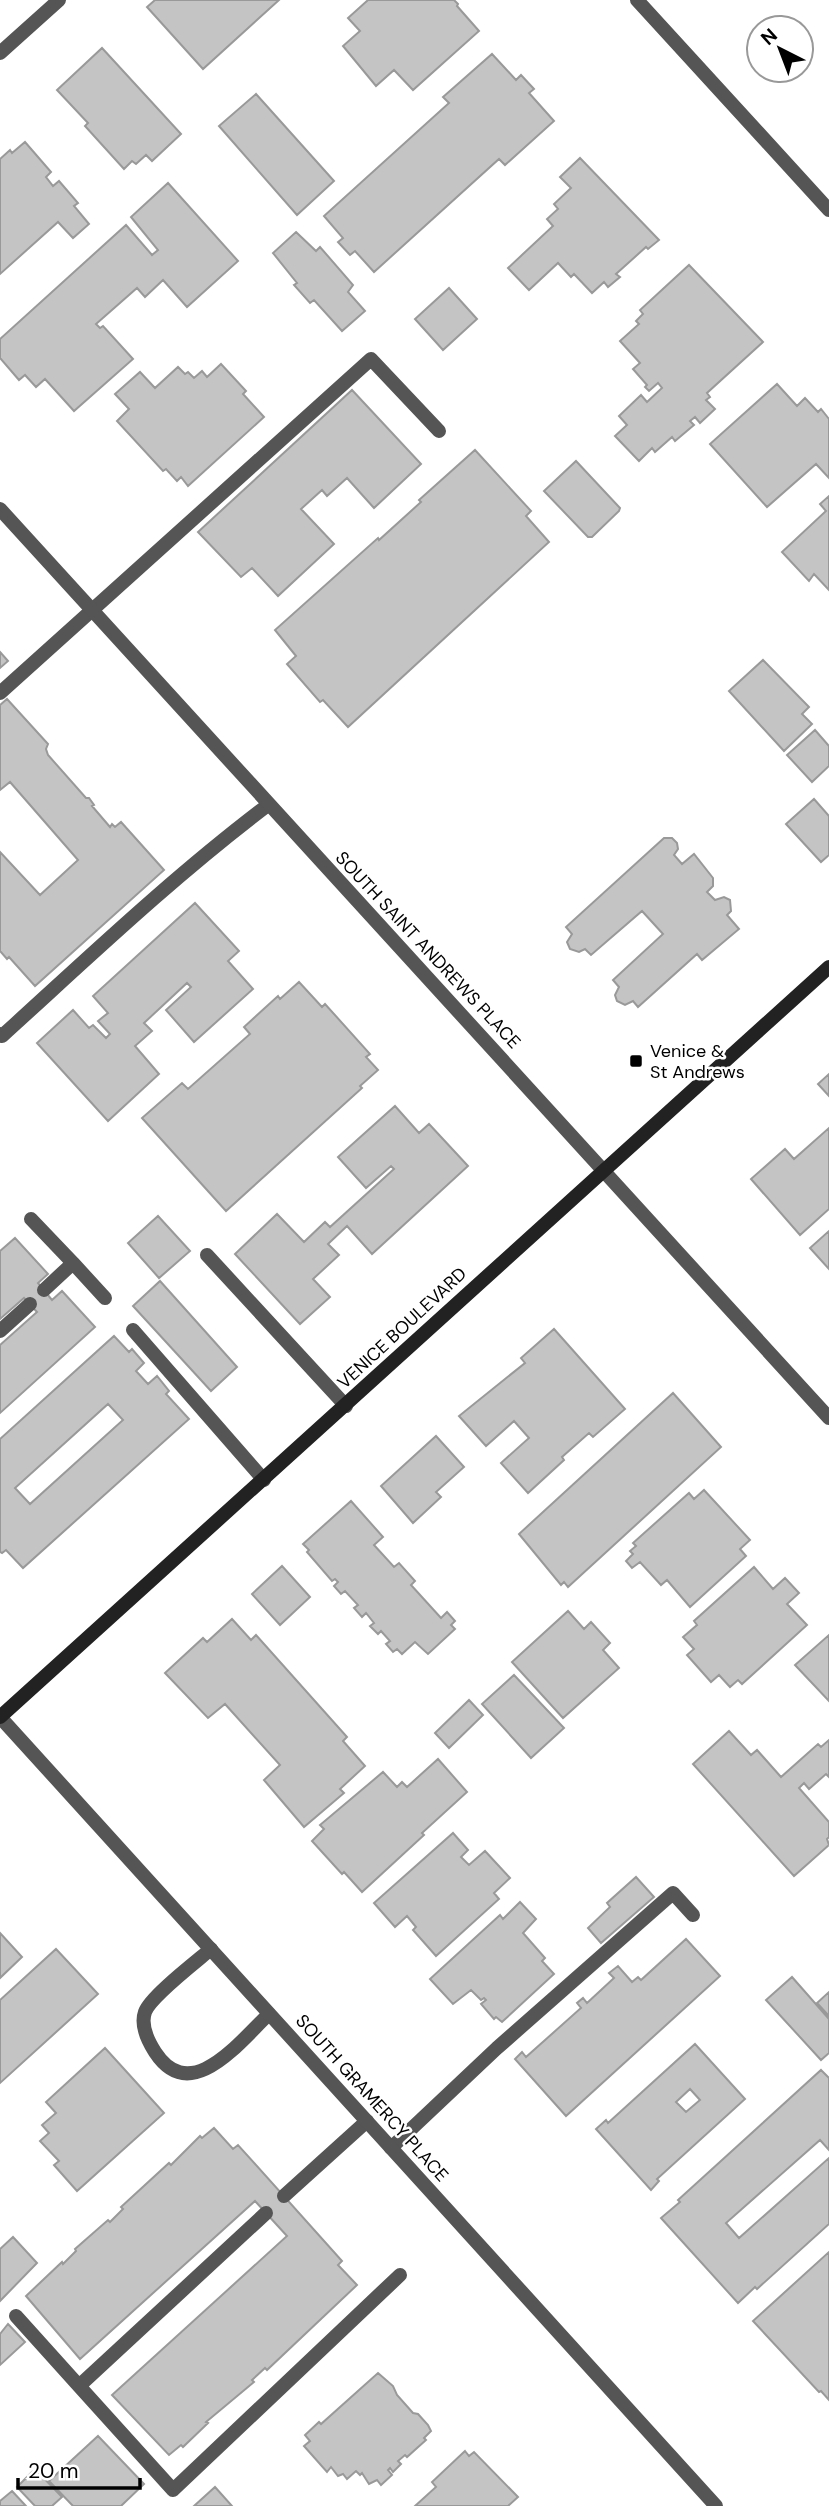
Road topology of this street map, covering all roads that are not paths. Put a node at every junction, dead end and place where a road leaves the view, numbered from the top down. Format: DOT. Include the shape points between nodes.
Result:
graph roads {
  1 [pos="59,0"];
  2 [pos="637,0"];
  3 [pos="0,53"];
  4 [pos="829,210"];
  5 [pos="439,431"];
  6 [pos="0,509"];
  7 [pos="91,610"];
  8 [pos="0,693"];
  9 [pos="268,805"];
  10 [pos="829,967"];
  11 [pos="0,1034"];
  12 [pos="604,1169"];
  13 [pos="31,1219"];
  14 [pos="207,1255"];
  15 [pos="73,1263"];
  16 [pos="44,1290"];
  17 [pos="105,1298"];
  18 [pos="30,1304"];
  19 [pos="133,1330"];
  20 [pos="0,1331"];
  21 [pos="346,1406"];
  22 [pos="829,1418"];
  23 [pos="264,1480"];
  24 [pos="0,1717"];
  25 [pos="693,1915"];
  26 [pos="211,1949"];
  27 [pos="270,2014"];
  28 [pos="367,2121"];
  29 [pos="391,2148"];
  30 [pos="284,2196"];
  31 [pos="266,2213"];
  32 [pos="400,2276"];
  33 [pos="16,2316"];
  34 [pos="79,2386"];
  35 [pos="716,2506"];
  1 -- 3 [label="street"];
  2 -- 4 [label="street"];
  5 -- 7 [label="street" via="371,359"];
  6 -- 7 [label="street, SOUTH SAINT ANDREWS PLACE"];
  7 -- 8 [label="street"];
  7 -- 9 [label="street, SOUTH SAINT ANDREWS PLACE"];
  9 -- 11 [label="street" via="165,887"];
  9 -- 12 [label="street, SOUTH SAINT ANDREWS PLACE"];
  10 -- 12 [label="main road, VENICE BOULEVARD"];
  12 -- 21 [label="main road, VENICE BOULEVARD"];
  12 -- 22 [label="street, SOUTH SAINT ANDREWS PLACE"];
  13 -- 15 [label="street"];
  14 -- 21 [label="street"];
  15 -- 16 [label="street"];
  15 -- 17 [label="street"];
  18 -- 20 [label="street"];
  19 -- 23 [label="street"];
  21 -- 23 [label="main road, VENICE BOULEVARD"];
  23 -- 24 [label="main road, VENICE BOULEVARD"];
  24 -- 26 [label="street, SOUTH GRAMERCY PLACE"];
  25 -- 29 [label="street" via="673,1893 496,2048"];
  26 -- 27 [label="street, SOUTH GRAMERCY PLACE"];
  26 -- 27 [label="street" via="145,2011 144,2031 156,2054 175,2072 198,2074 218,2063"];
  27 -- 28 [label="street, SOUTH GRAMERCY PLACE"];
  28 -- 29 [label="street, SOUTH GRAMERCY PLACE"];
  28 -- 30 [label="street"];
  29 -- 35 [label="street, SOUTH GRAMERCY PLACE"];
  31 -- 34 [label="street"];
  32 -- 34 [label="street" via="173,2490"];
  33 -- 34 [label="street"];
}
